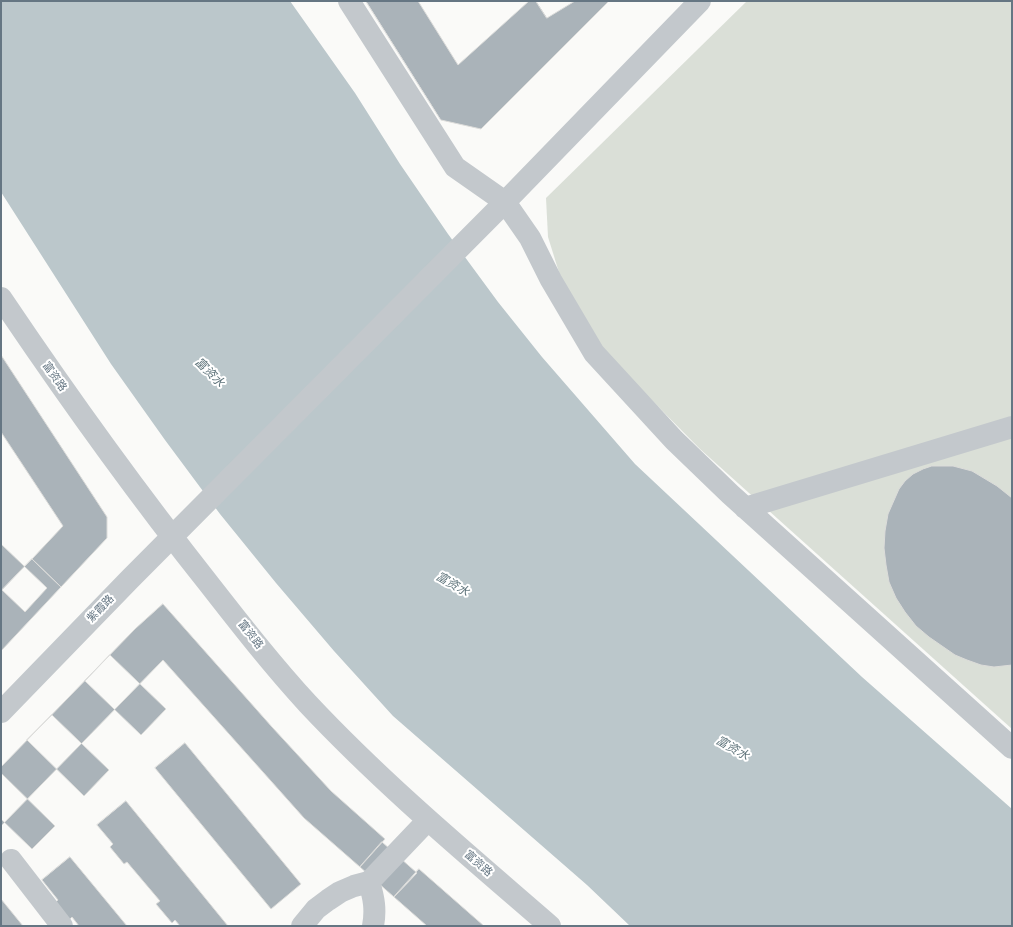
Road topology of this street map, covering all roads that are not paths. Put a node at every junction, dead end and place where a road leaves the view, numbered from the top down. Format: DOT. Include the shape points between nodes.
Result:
graph roads {
  1 [pos="348,1"];
  2 [pos="700,1"];
  3 [pos="505,202"];
  4 [pos="1,298"];
  5 [pos="1012,427"];
  6 [pos="745,508"];
  7 [pos="172,537"];
  8 [pos="1,712"];
  9 [pos="1009,739"];
  10 [pos="428,820"];
  11 [pos="11,860"];
  12 [pos="369,882"];
  13 [pos="62,926"];
  14 [pos="302,926"];
  15 [pos="374,926"];
  16 [pos="550,926"];
  1 -- 3 [label="street" via="455,167"];
  2 -- 3 [label="street, 紫霞路"];
  3 -- 6 [label="street" via="530,238 551,280 594,353 674,440"];
  3 -- 7 [label="street, 紫霞路"];
  4 -- 7 [label="street, 富资路" via="93,432"];
  5 -- 6 [label="street"];
  6 -- 9 [label="street"];
  7 -- 8 [label="street, 紫霞路"];
  7 -- 10 [label="street, 富资路" via="269,659 307,702 347,744"];
  10 -- 12 [label="street"];
  10 -- 16 [label="street, 富资路"];
  11 -- 13 [label="street"];
  12 -- 14 [label="street" via="340,892 316,909"];
  12 -- 15 [label="street" via="374,897"];
}
